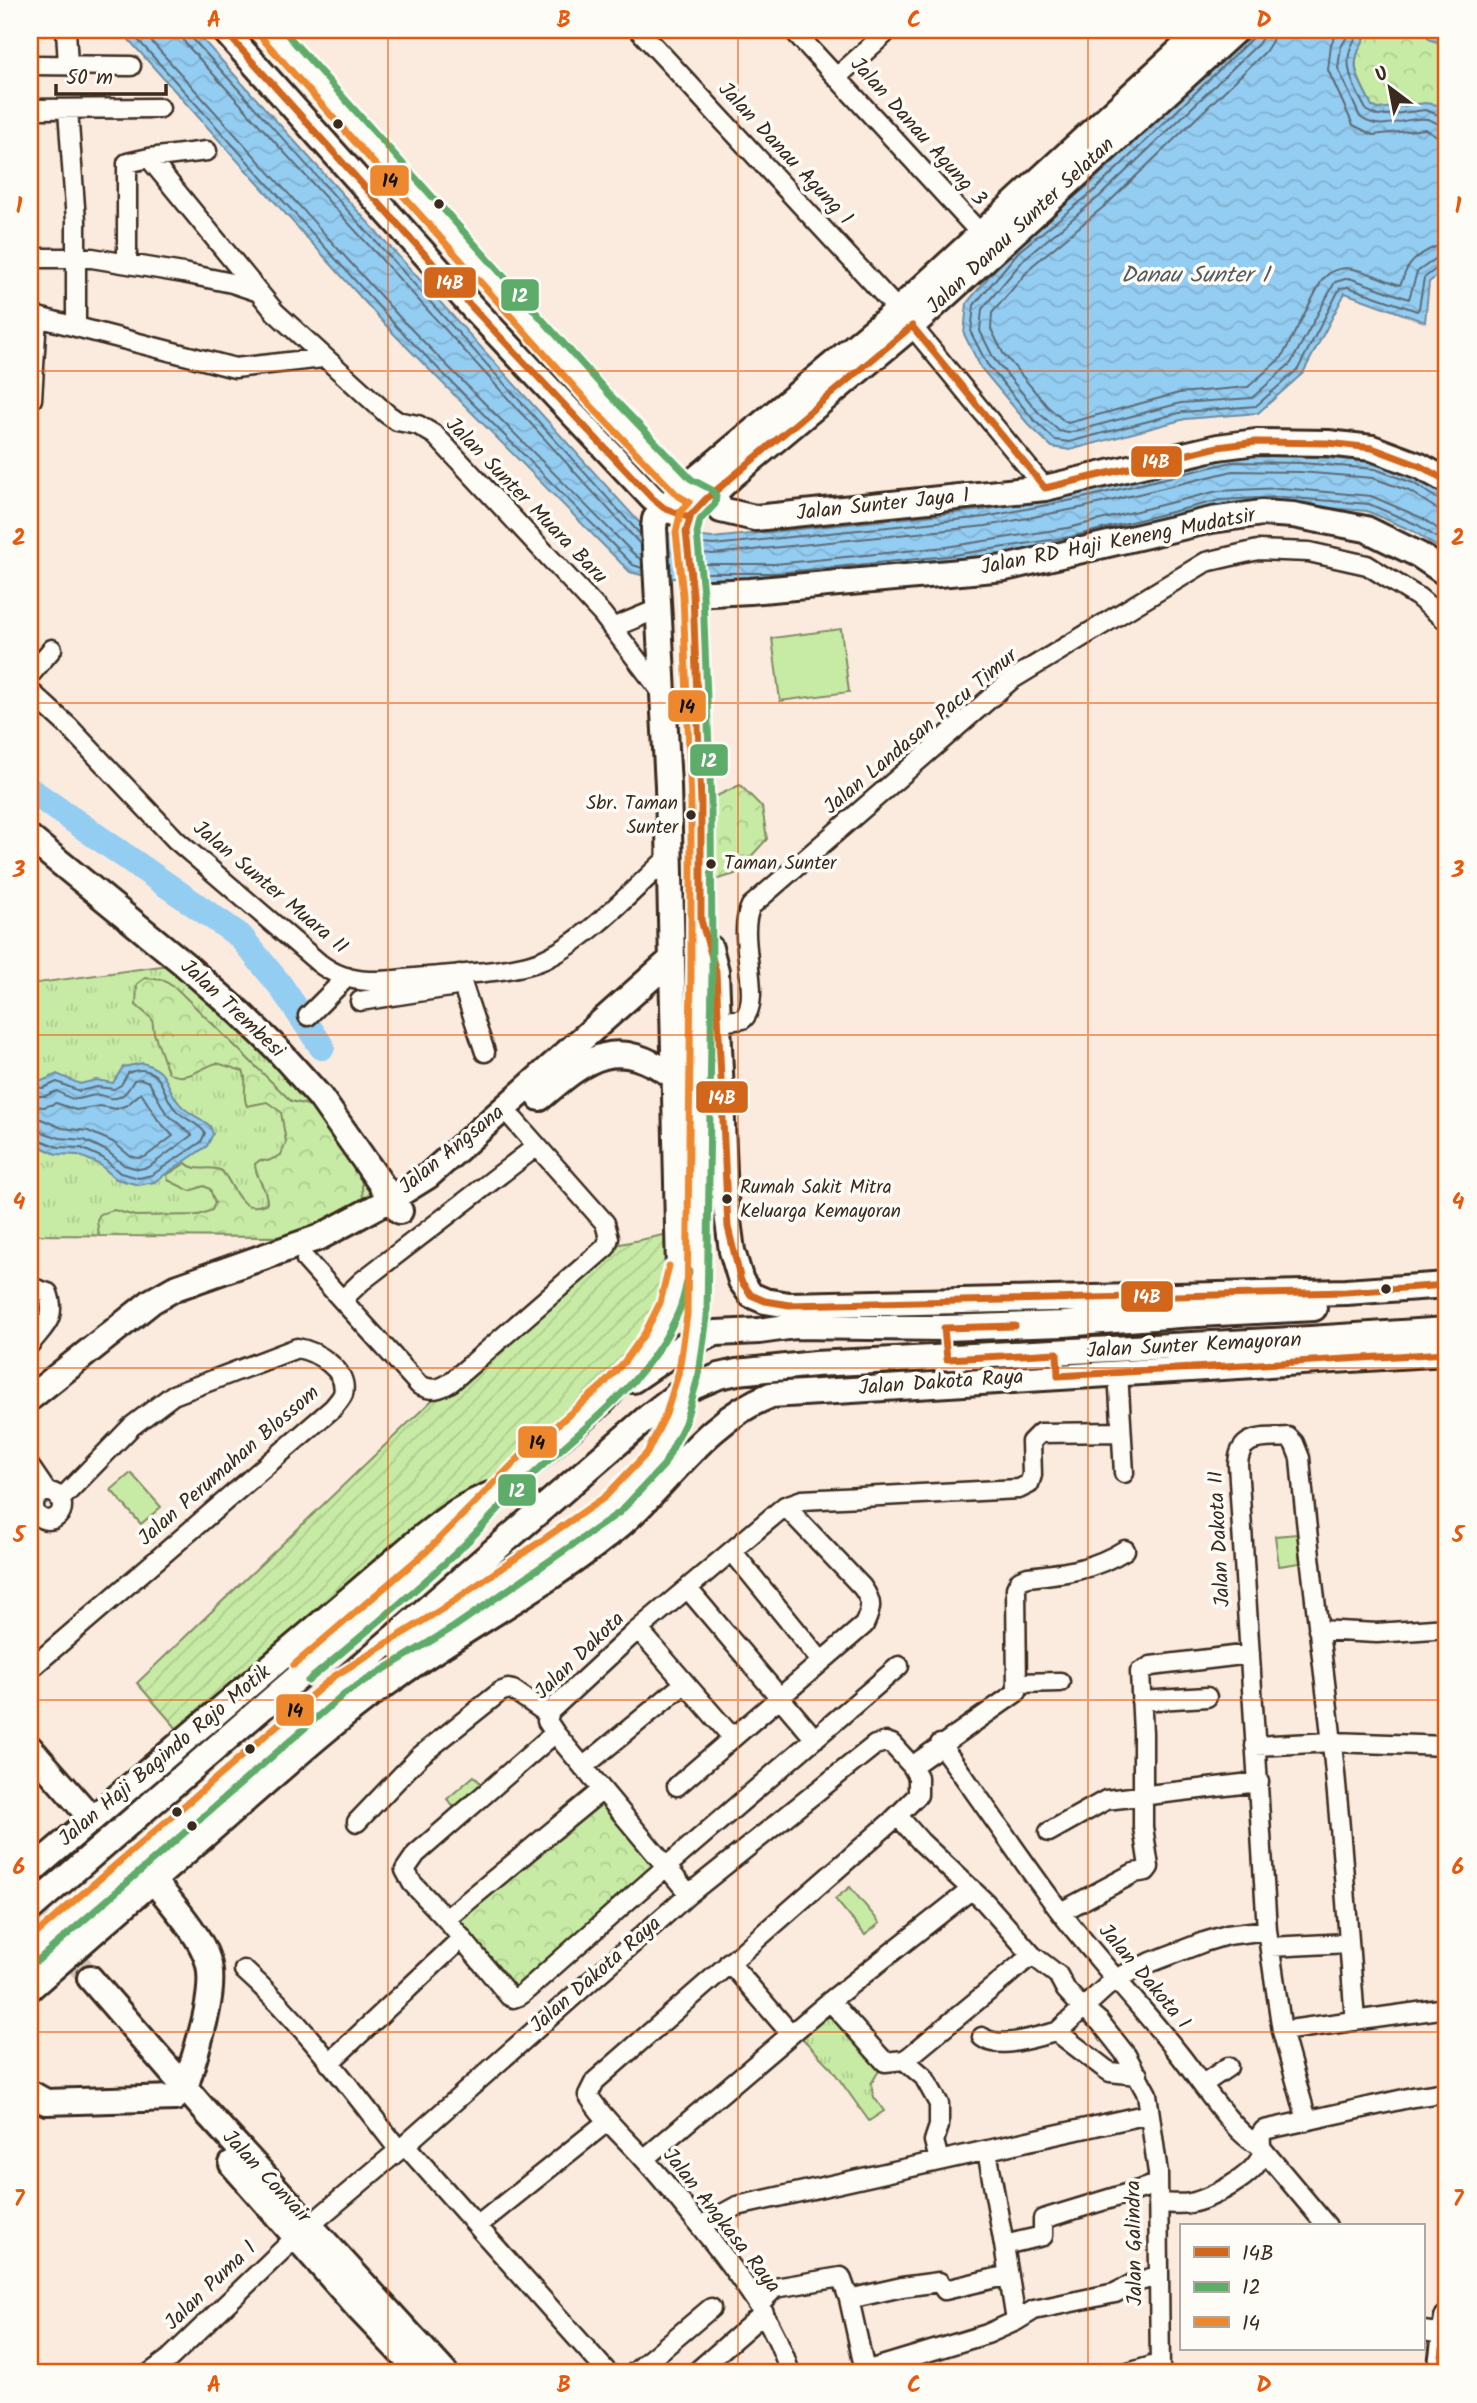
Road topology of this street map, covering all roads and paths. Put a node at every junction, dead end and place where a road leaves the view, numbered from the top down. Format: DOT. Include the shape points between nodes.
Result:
graph roads {
  1 [pos="66,30"];
  2 [pos="224,30"];
  3 [pos="269,30"];
  4 [pos="639,30"];
  5 [pos="793,30"];
  6 [pos="889,30"];
  7 [pos="1202,30"];
  8 [pos="1236,30"];
  9 [pos="30,65"];
  10 [pos="68,65"];
  11 [pos="131,66"];
  12 [pos="837,77"];
  13 [pos="160,108"];
  14 [pos="30,109"];
  15 [pos="68,110"];
  16 [pos="207,151"];
  17 [pos="149,158"];
  18 [pos="981,234"];
  19 [pos="77,257"];
  20 [pos="30,258"];
  21 [pos="127,263"];
  22 [pos="259,292"];
  23 [pos="33,316"];
  24 [pos="905,318"];
  25 [pos="76,327"];
  26 [pos="323,358"];
  27 [pos="32,399"];
  28 [pos="1447,481"];
  29 [pos="1045,488"];
  30 [pos="704,499"];
  31 [pos="659,518"];
  32 [pos="688,526"];
  33 [pos="1447,574"];
  34 [pos="692,588"];
  35 [pos="657,600"];
  36 [pos="1447,615"];
  37 [pos="612,628"];
  38 [pos="52,649"];
  39 [pos="30,675"];
  40 [pos="30,691"];
  41 [pos="663,694"];
  42 [pos="30,838"];
  43 [pos="670,856"];
  44 [pos="701,920"];
  45 [pos="672,959"];
  46 [pos="347,977"];
  47 [pos="461,979"];
  48 [pos="360,1000"];
  49 [pos="309,1016"];
  50 [pos="718,1022"];
  51 [pos="485,1052"];
  52 [pos="676,1078"];
  53 [pos="514,1120"];
  54 [pos="537,1146"];
  55 [pos="396,1205"];
  56 [pos="728,1227"];
  57 [pos="678,1232"];
  58 [pos="306,1260"];
  59 [pos="1447,1285"];
  60 [pos="30,1287"];
  61 [pos="1085,1297"];
  62 [pos="1447,1297"];
  63 [pos="1346,1299"];
  64 [pos="341,1300"];
  65 [pos="765,1301"];
  66 [pos="833,1303"];
  67 [pos="1064,1324"];
  68 [pos="124,1325"];
  69 [pos="853,1326"];
  70 [pos="944,1328"];
  71 [pos="1447,1329"];
  72 [pos="759,1331"];
  73 [pos="1371,1335"];
  74 [pos="694,1342"];
  75 [pos="30,1344"];
  76 [pos="1447,1353"];
  77 [pos="947,1359"];
  78 [pos="1340,1360"];
  79 [pos="1057,1364"];
  80 [pos="1118,1372"];
  81 [pos="737,1373"];
  82 [pos="30,1398"];
  83 [pos="604,1400"];
  84 [pos="1121,1432"];
  85 [pos="30,1467"];
  86 [pos="1124,1472"];
  87 [pos="501,1490"];
  88 [pos="54,1496"];
  89 [pos="785,1506"];
  90 [pos="33,1513"];
  91 [pos="1125,1550"];
  92 [pos="732,1551"];
  93 [pos="688,1590"];
  94 [pos="448,1618"];
  95 [pos="1447,1628"];
  96 [pos="639,1630"];
  97 [pos="1318,1630"];
  98 [pos="1250,1654"];
  99 [pos="821,1661"];
  100 [pos="899,1667"];
  101 [pos="30,1669"];
  102 [pos="396,1676"];
  103 [pos="1060,1682"];
  104 [pos="1017,1683"];
  105 [pos="684,1684"];
  106 [pos="339,1685"];
  107 [pos="1208,1697"];
  108 [pos="779,1698"];
  109 [pos="1142,1701"];
  110 [pos="548,1714"];
  111 [pos="555,1733"];
  112 [pos="732,1737"];
  113 [pos="815,1739"];
  114 [pos="1332,1742"];
  115 [pos="940,1744"];
  116 [pos="1255,1746"];
  117 [pos="1447,1746"];
  118 [pos="30,1748"];
  119 [pos="912,1766"];
  120 [pos="583,1767"];
  121 [pos="1259,1782"];
  122 [pos="677,1786"];
  123 [pos="602,1790"];
  124 [pos="1143,1796"];
  125 [pos="898,1816"];
  126 [pos="92,1819"];
  127 [pos="357,1822"];
  128 [pos="1049,1832"];
  129 [pos="667,1866"];
  130 [pos="30,1872"];
  131 [pos="153,1880"];
  132 [pos="972,1889"];
  133 [pos="689,1894"];
  134 [pos="30,1909"];
  135 [pos="1061,1912"];
  136 [pos="446,1919"];
  137 [pos="462,1938"];
  138 [pos="1269,1938"];
  139 [pos="1349,1943"];
  140 [pos="30,1953"];
  141 [pos="1032,1955"];
  142 [pos="729,1962"];
  143 [pos="244,1970"];
  144 [pos="1115,1979"];
  145 [pos="84,1982"];
  146 [pos="30,1988"];
  147 [pos="830,2001"];
  148 [pos="1085,2008"];
  149 [pos="1447,2008"];
  150 [pos="1355,2021"];
  151 [pos="1282,2031"];
  152 [pos="1057,2032"];
  153 [pos="791,2034"];
  154 [pos="982,2037"];
  155 [pos="904,2060"];
  156 [pos="330,2063"];
  157 [pos="1228,2067"];
  158 [pos="1138,2075"];
  159 [pos="1203,2084"];
  160 [pos="1447,2092"];
  161 [pos="30,2093"];
  162 [pos="180,2094"];
  163 [pos="1149,2114"];
  164 [pos="608,2120"];
  165 [pos="1307,2120"];
  166 [pos="1259,2145"];
  167 [pos="402,2147"];
  168 [pos="988,2151"];
  169 [pos="644,2159"];
  170 [pos="939,2160"];
  171 [pos="1158,2184"];
  172 [pos="1158,2203"];
  173 [pos="1326,2224"];
  174 [pos="700,2226"];
  175 [pos="477,2227"];
  176 [pos="303,2231"];
  177 [pos="1004,2245"];
  178 [pos="1009,2275"];
  179 [pos="1158,2276"];
  180 [pos="849,2299"];
  181 [pos="711,2308"];
  182 [pos="762,2308"];
  183 [pos="1016,2321"];
  184 [pos="1438,2328"];
  185 [pos="1160,2369"];
  186 [pos="155,2371"];
  187 [pos="867,2372"];
  188 [pos="420,2373"];
  189 [pos="444,2373"];
  190 [pos="608,2373"];
  191 [pos="634,2373"];
  192 [pos="695,2373"];
  193 [pos="790,2373"];
  194 [pos="1128,2373"];
  195 [pos="1440,2373"];
  1 -- 10 [label="street"];
  2 -- 31 [label="main road" via="472,307 652,498"];
  3 -- 30 [label="main road" via="600,400"];
  4 -- 24 [label="street, Jalan Danau Agung 1"];
  5 -- 12 [label="street, Jalan Danau Agung 3"];
  6 -- 12 [label="street"];
  7 -- 18 [label="main road, Jalan Danau Sunter Selatan"];
  8 -- 24 [label="main road, Jalan Danau Sunter Selatan"];
  9 -- 10 [label="street"];
  10 -- 11 [label="street"];
  12 -- 18 [label="street, Jalan Danau Agung 3"];
  13 -- 15 [label="street"];
  14 -- 15 [label="street"];
  15 -- 19 [label="street"];
  16 -- 17 [label="street"];
  17 -- 21 [label="street" via="126,164"];
  17 -- 22 [label="street"];
  18 -- 24 [label="main road, Jalan Danau Sunter Selatan"];
  19 -- 20 [label="street"];
  19 -- 21 [label="street"];
  19 -- 25 [label="street"];
  21 -- 22 [label="street"];
  22 -- 26 [label="street"];
  23 -- 25 [label="street"];
  23 -- 27 [label="street"];
  24 -- 29 [label="street"];
  24 -- 30 [label="main road, Jalan Danau Sunter Selatan"];
  25 -- 26 [label="street" via="235,368"];
  26 -- 37 [label="street, Jalan Sunter Muara Baru" via="397,421 418,425 435,435"];
  28 -- 29 [label="main road, Jalan Sunter Jaya 1" via="1372,448 1256,442"];
  29 -- 30 [label="main road, Jalan Sunter Jaya 1" via="755,518"];
  30 -- 31 [label="main road"];
  30 -- 32 [label="main road"];
  31 -- 32 [label="main road"];
  31 -- 35 [label="main road, Jalan Haji Bagindo Rajo Motik"];
  32 -- 34 [label="main road"];
  33 -- 34 [label="main road, Jalan RD Haji Keneng Mudatsir" via="1366,529 1293,514 1262,513 1212,520 1005,568"];
  34 -- 44 [label="main road"];
  35 -- 37 [label="street"];
  35 -- 41 [label="main road, Jalan Haji Bagindo Rajo Motik"];
  36 -- 50 [label="street, Jalan Landasan Pacu Timur" via="1443,618 1367,565 1309,552 1258,550 1206,562 1011,680 751,906 745,929 747,1015"];
  37 -- 41 [label="street, Jalan Sunter Muara Baru"];
  38 -- 39 [label="street"];
  40 -- 46 [label="street, Jalan Sunter Muara II" via="176,840 319,963"];
  41 -- 43 [label="main road, Jalan Haji Bagindo Rajo Motik"];
  42 -- 55 [label="main road, Jalan Trembesi" via="258,1031 320,1097"];
  43 -- 45 [label="main road, Jalan Haji Bagindo Rajo Motik"];
  43 -- 47 [label="street, Jalan Sunter Muara II" via="575,942 546,959"];
  44 -- 50 [label="main road" via="716,971"];
  44 -- 74 [label="main road, bridge"];
  45 -- 52 [label="main road, Jalan Haji Bagindo Rajo Motik"];
  45 -- 55 [label="main road, Jalan Angsana"];
  46 -- 47 [label="street, Jalan Sunter Muara II" via="366,981"];
  46 -- 49 [label="street"];
  47 -- 48 [label="street"];
  47 -- 51 [label="street"];
  50 -- 56 [label="main road"];
  52 -- 53 [label="main road, Jalan Angsana" via="638,1056 595,1058"];
  52 -- 57 [label="main road, Jalan Haji Bagindo Rajo Motik"];
  53 -- 54 [label="street"];
  53 -- 55 [label="main road, Jalan Angsana" via="438,1188"];
  54 -- 64 [label="street"];
  54 -- 64 [label="street" via="605,1223 606,1247 451,1382 430,1390 419,1385"];
  55 -- 58 [label="main road, Jalan Angsana" via="362,1233"];
  55 -- 68 [label="main road, Jalan Angsana" via="175,1288"];
  56 -- 57 [label="main road" via="715,1244 701,1247"];
  56 -- 65 [label="main road" via="741,1281 751,1295"];
  57 -- 83 [label="main road, Jalan Haji Bagindo Rajo Motik" via="679,1271 669,1312 650,1346"];
  58 -- 64 [label="street"];
  58 -- 68 [label="main road, Jalan Angsana"];
  59 -- 63 [label="main road"];
  60 -- 75 [label="street" via="48,1293 52,1306 49,1320"];
  61 -- 63 [label="main road"];
  61 -- 66 [label="main road"];
  61 -- 67 [label="main road"];
  62 -- 63 [label="main road, Jalan Sunter Kemayoran"];
  63 -- 67 [label="main road, Jalan Sunter Kemayoran"];
  65 -- 66 [label="main road"];
  65 -- 72 [label="main road"];
  66 -- 69 [label="main road"];
  67 -- 70 [label="main road, Jalan Sunter Kemayoran"];
  68 -- 82 [label="main road, Jalan Angsana"];
  69 -- 70 [label="main road, Jalan Sunter Kemayoran"];
  69 -- 72 [label="main road, Jalan Sunter Kemayoran"];
  70 -- 77 [label="main road"];
  71 -- 73 [label="main road, Jalan Sunter Kemayoran"];
  72 -- 74 [label="main road, Jalan Sunter Kemayoran" via="716,1333"];
  72 -- 81 [label="main road"];
  73 -- 78 [label="main road"];
  73 -- 79 [label="main road, Jalan Sunter Kemayoran"];
  74 -- 83 [label="main road, Jalan Sunter Kemayoran"];
  74 -- 94 [label="main road, bridge" via="676,1418 656,1459 612,1505"];
  76 -- 78 [label="main road, Jalan Dakota Raya"];
  77 -- 79 [label="main road, Jalan Sunter Kemayoran"];
  77 -- 81 [label="main road, Jalan Sunter Kemayoran" via="815,1364"];
  78 -- 80 [label="main road, Jalan Dakota Raya"];
  79 -- 80 [label="main road, Jalan Dakota Raya"];
  79 -- 102 [label="main road, Jalan Dakota Raya" via="771,1395 715,1427 610,1534"];
  80 -- 84 [label="street"];
  81 -- 106 [label="main road, Jalan Sunter Kemayoran" via="679,1393 648,1417"];
  83 -- 87 [label="main road, Jalan Haji Bagindo Rajo Motik"];
  84 -- 86 [label="street"];
  84 -- 89 [label="street, Jalan Dakota" via="1040,1433 1031,1442 1029,1484 1018,1489 802,1500"];
  85 -- 88 [label="street"];
  87 -- 126 [label="main road, Jalan Haji Bagindo Rajo Motik" via="471,1501 438,1524"];
  87 -- 134 [label="main road, Jalan Haji Bagindo Rajo Motik" via="443,1551"];
  88 -- 90 [label="street" via="37,1497"];
  88 -- 90 [label="street" via="60,1514 48,1520"];
  88 -- 101 [label="street, Jalan Perumahan Blossom" via="173,1395 298,1348 333,1366 339,1375 342,1396 333,1408"];
  89 -- 92 [label="street, Jalan Dakota"];
  89 -- 99 [label="street" via="870,1598 872,1609 864,1625"];
  91 -- 104 [label="street" via="1084,1570 1020,1580 1016,1588"];
  92 -- 93 [label="street, Jalan Dakota"];
  92 -- 99 [label="street"];
  93 -- 96 [label="street, Jalan Dakota"];
  93 -- 108 [label="street"];
  94 -- 102 [label="main road"];
  94 -- 106 [label="main road"];
  95 -- 97 [label="street" via="1377,1633"];
  96 -- 105 [label="street"];
  96 -- 110 [label="street, Jalan Dakota"];
  97 -- 98 [label="street, Jalan Dakota II" via="1298,1450 1289,1437 1251,1440 1239,1451 1238,1464"];
  97 -- 114 [label="street, Jalan Dakota II"];
  98 -- 109 [label="street" via="1146,1668 1140,1672"];
  98 -- 116 [label="street, Jalan Dakota II"];
  99 -- 108 [label="street"];
  100 -- 113 [label="street"];
  102 -- 131 [label="main road" via="314,1740"];
  103 -- 104 [label="street"];
  104 -- 115 [label="street" via="1016,1693"];
  105 -- 112 [label="street"];
  105 -- 120 [label="street"];
  106 -- 140 [label="main road"];
  107 -- 109 [label="street"];
  108 -- 112 [label="street"];
  108 -- 113 [label="street"];
  109 -- 124 [label="street"];
  110 -- 111 [label="street, Jalan Dakota"];
  110 -- 127 [label="street" via="513,1690 504,1690 420,1756"];
  111 -- 120 [label="street, Jalan Dakota"];
  111 -- 136 [label="street" via="408,1862 406,1876"];
  112 -- 122 [label="street"];
  113 -- 129 [label="street"];
  114 -- 116 [label="street"];
  114 -- 117 [label="street"];
  114 -- 139 [label="street, Jalan Dakota II"];
  115 -- 119 [label="street"];
  115 -- 135 [label="street, Jalan Dakota I"];
  116 -- 121 [label="street, Jalan Dakota II"];
  118 -- 126 [label="main road"];
  119 -- 125 [label="street" via="918,1777 918,1795"];
  119 -- 133 [label="street, Jalan Dakota Raya" via="892,1744 875,1745"];
  120 -- 123 [label="street, Jalan Dakota"];
  121 -- 124 [label="street"];
  121 -- 138 [label="street, Jalan Dakota II"];
  123 -- 129 [label="street, Jalan Dakota"];
  123 -- 136 [label="street"];
  124 -- 128 [label="street" via="1107,1800"];
  124 -- 135 [label="street" via="1149,1857 1146,1871"];
  125 -- 132 [label="street, Jalan Galindra"];
  125 -- 142 [label="street"];
  126 -- 130 [label="main road, Jalan Haji Bagindo Rajo Motik"];
  129 -- 133 [label="street, Jalan Dakota"];
  129 -- 137 [label="street" via="517,1997 509,1996"];
  131 -- 146 [label="main road"];
  131 -- 162 [label="main road" via="197,1940 211,1975 210,1993"];
  132 -- 141 [label="street, Jalan Galindra"];
  132 -- 147 [label="street"];
  133 -- 167 [label="street, Jalan Dakota Raya"];
  135 -- 144 [label="street, Jalan Dakota I"];
  136 -- 137 [label="street"];
  137 -- 156 [label="street"];
  138 -- 139 [label="street"];
  138 -- 144 [label="street" via="1227,1936 1204,1942"];
  138 -- 151 [label="street, Jalan Dakota II"];
  139 -- 150 [label="street, Jalan Dakota II"];
  141 -- 148 [label="street, Jalan Galindra" via="1058,1975"];
  141 -- 155 [label="street"];
  142 -- 153 [label="street"];
  142 -- 164 [label="street, Jalan Angkasa Raya" via="594,2081 588,2095"];
  143 -- 156 [label="street"];
  144 -- 148 [label="street"];
  144 -- 159 [label="street, Jalan Dakota I"];
  145 -- 162 [label="main road, Jalan Convair"];
  147 -- 153 [label="street"];
  147 -- 155 [label="street" via="885,2062"];
  148 -- 152 [label="street"];
  148 -- 158 [label="street, Jalan Galindra"];
  149 -- 150 [label="street"];
  150 -- 151 [label="street"];
  151 -- 165 [label="street, Jalan Dakota II"];
  152 -- 154 [label="street" via="1001,2044"];
  152 -- 158 [label="street" via="1110,2072"];
  153 -- 169 [label="street"];
  155 -- 170 [label="street" via="924,2077 939,2104 934,2141"];
  156 -- 167 [label="street"];
  157 -- 159 [label="street"];
  158 -- 163 [label="street, Jalan Galindra" via="1147,2094"];
  159 -- 166 [label="street, Jalan Dakota I" via="1251,2142"];
  160 -- 165 [label="street"];
  161 -- 162 [label="main road" via="46,2102"];
  162 -- 176 [label="main road, Jalan Convair"];
  163 -- 168 [label="street"];
  163 -- 171 [label="street, Jalan Galindra"];
  164 -- 169 [label="street, Jalan Angkasa Raya"];
  164 -- 175 [label="street"];
  165 -- 166 [label="street" via="1264,2130"];
  166 -- 172 [label="street" via="1261,2156 1232,2185 1190,2203"];
  166 -- 173 [label="street, Jalan Dakota I"];
  167 -- 175 [label="street"];
  167 -- 176 [label="street, Jalan Dakota Raya"];
  168 -- 170 [label="street"];
  168 -- 177 [label="street"];
  169 -- 174 [label="street, Jalan Angkasa Raya"];
  170 -- 174 [label="street" via="737,2206"];
  171 -- 172 [label="street, Jalan Galindra"];
  171 -- 177 [label="street" via="1043,2219 1042,2236"];
  172 -- 179 [label="street, Jalan Galindra"];
  174 -- 182 [label="street, Jalan Angkasa Raya"];
  175 -- 190 [label="street"];
  176 -- 186 [label="street, Jalan Puma 1"];
  176 -- 188 [label="main road, Jalan Convair"];
  176 -- 189 [label="main road, Jalan Convair"];
  177 -- 178 [label="street"];
  178 -- 180 [label="street" via="945,2290 939,2282"];
  178 -- 183 [label="street"];
  179 -- 183 [label="street" via="1115,2293 1034,2310"];
  179 -- 185 [label="street, Jalan Galindra"];
  180 -- 182 [label="street" via="843,2280 837,2277 775,2288"];
  180 -- 187 [label="street"];
  181 -- 191 [label="street"];
  182 -- 192 [label="street, Jalan Angkasa Raya"];
  182 -- 193 [label="street"];
  183 -- 187 [label="street"];
  184 -- 195 [label="main road"];
  185 -- 194 [label="street"];
}
